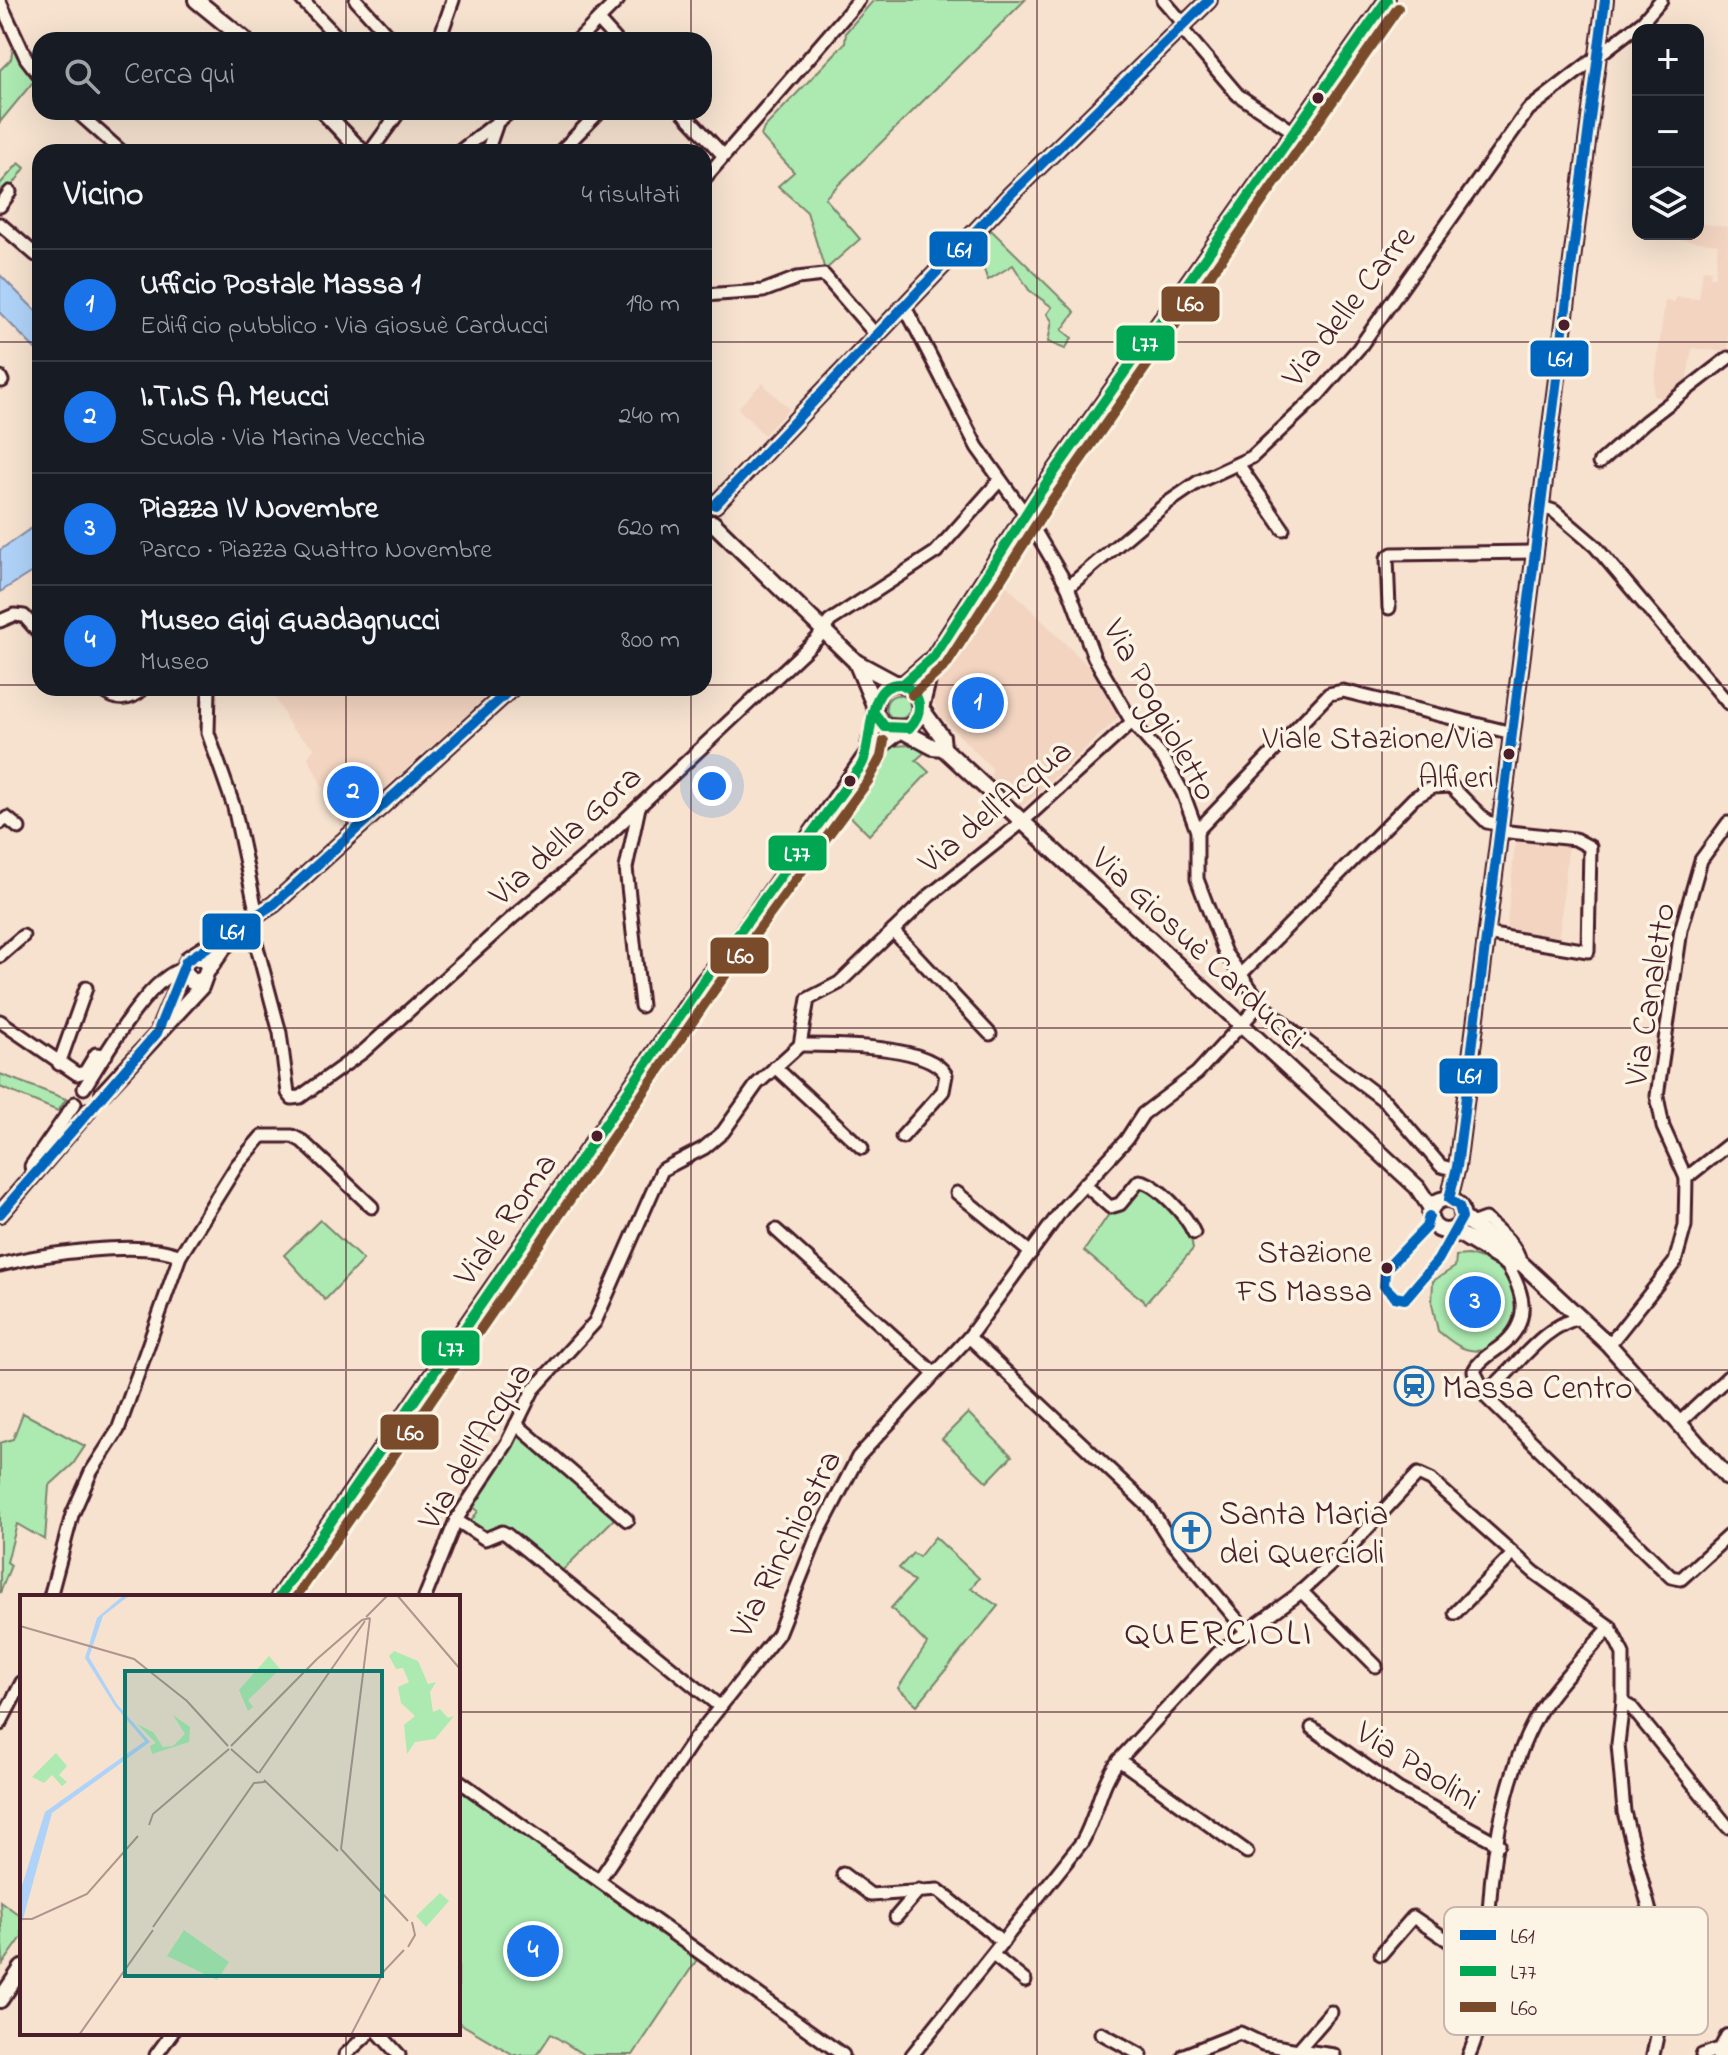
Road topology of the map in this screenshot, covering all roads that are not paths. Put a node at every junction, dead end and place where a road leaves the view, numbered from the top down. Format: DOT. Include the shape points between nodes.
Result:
graph roads {
  1 [pos="196,0"];
  2 [pos="302,0"];
  3 [pos="356,0"];
  4 [pos="453,0"];
  5 [pos="618,0"];
  6 [pos="859,0"];
  7 [pos="1163,0"];
  8 [pos="1209,0"];
  9 [pos="1387,0"];
  10 [pos="1605,0"];
  11 [pos="1661,0"];
  12 [pos="0,2"];
  13 [pos="598,20"];
  14 [pos="1183,26"];
  15 [pos="235,32"];
  16 [pos="332,32"];
  17 [pos="385,32"];
  18 [pos="442,32"];
  19 [pos="586,32"];
  20 [pos="609,32"];
  21 [pos="1599,52"];
  22 [pos="32,66"];
  23 [pos="86,120"];
  24 [pos="333,120"];
  25 [pos="393,120"];
  26 [pos="502,120"];
  27 [pos="591,120"];
  28 [pos="690,120"];
  29 [pos="496,126"];
  30 [pos="1294,132"];
  31 [pos="348,134"];
  32 [pos="113,144"];
  33 [pos="356,144"];
  34 [pos="360,144"];
  35 [pos="376,144"];
  36 [pos="470,144"];
  37 [pos="490,144"];
  38 [pos="568,144"];
  39 [pos="723,155"];
  40 [pos="712,169"];
  41 [pos="10,192"];
  42 [pos="0,206"];
  43 [pos="0,224"];
  44 [pos="32,252"];
  45 [pos="712,293"];
  46 [pos="905,307"];
  47 [pos="877,336"];
  48 [pos="1728,358"];
  49 [pos="1599,463"];
  50 [pos="1238,464"];
  51 [pos="1000,480"];
  52 [pos="712,499"];
  53 [pos="1539,506"];
  54 [pos="1025,514"];
  55 [pos="712,528"];
  56 [pos="1283,529"];
  57 [pos="1534,552"];
  58 [pos="1068,587"];
  59 [pos="1389,608"];
  60 [pos="0,621"];
  61 [pos="32,625"];
  62 [pos="823,630"];
  63 [pos="934,657"];
  64 [pos="856,662"];
  65 [pos="899,684"];
  66 [pos="111,696"];
  67 [pos="130,696"];
  68 [pos="209,696"];
  69 [pos="503,696"];
  70 [pos="1728,703"];
  71 [pos="921,708"];
  72 [pos="875,710"];
  73 [pos="1132,722"];
  74 [pos="901,730"];
  75 [pos="1512,733"];
  76 [pos="943,748"];
  77 [pos="869,751"];
  78 [pos="639,806"];
  79 [pos="0,823"];
  80 [pos="1021,823"];
  81 [pos="1728,823"];
  82 [pos="19,828"];
  83 [pos="1500,828"];
  84 [pos="1197,831"];
  85 [pos="253,918"];
  86 [pos="236,930"];
  87 [pos="893,931"];
  88 [pos="1486,934"];
  89 [pos="23,936"];
  90 [pos="0,956"];
  91 [pos="193,957"];
  92 [pos="183,971"];
  93 [pos="206,975"];
  94 [pos="1240,975"];
  95 [pos="86,988"];
  96 [pos="170,1001"];
  97 [pos="1261,1003"];
  98 [pos="186,1005"];
  99 [pos="141,1006"];
  100 [pos="641,1006"];
  101 [pos="0,1021"];
  102 [pos="1241,1026"];
  103 [pos="157,1033"];
  104 [pos="990,1034"];
  105 [pos="801,1042"];
  106 [pos="106,1055"];
  107 [pos="59,1064"];
  108 [pos="775,1067"];
  109 [pos="84,1088"];
  110 [pos="103,1093"];
  111 [pos="81,1107"];
  112 [pos="902,1137"];
  113 [pos="1728,1145"];
  114 [pos="862,1148"];
  115 [pos="1456,1170"];
  116 [pos="1686,1178"];
  117 [pos="1084,1184"];
  118 [pos="957,1193"];
  119 [pos="1449,1199"];
  120 [pos="372,1207"];
  121 [pos="1431,1208"];
  122 [pos="0,1214"];
  123 [pos="1468,1220"];
  124 [pos="776,1230"];
  125 [pos="1453,1230"];
  126 [pos="1194,1233"];
  127 [pos="1031,1253"];
  128 [pos="180,1256"];
  129 [pos="0,1265"];
  130 [pos="1518,1266"];
  131 [pos="1581,1318"];
  132 [pos="969,1337"];
  133 [pos="1609,1345"];
  134 [pos="934,1373"];
  135 [pos="1728,1377"];
  136 [pos="1485,1389"];
  137 [pos="1679,1423"];
  138 [pos="516,1424"];
  139 [pos="1728,1478"];
  140 [pos="456,1520"];
  141 [pos="627,1520"];
  142 [pos="1728,1536"];
  143 [pos="1513,1554"];
  144 [pos="1301,1591"];
  145 [pos="51,1595"];
  146 [pos="280,1595"];
  147 [pos="426,1595"];
  148 [pos="1455,1613"];
  149 [pos="1610,1627"];
  150 [pos="1247,1632"];
  151 [pos="1376,1666"];
  152 [pos="20,1686"];
  153 [pos="1623,1702"];
  154 [pos="719,1706"];
  155 [pos="0,1724"];
  156 [pos="1312,1728"];
  157 [pos="1119,1760"];
  158 [pos="460,1781"];
  159 [pos="1728,1827"];
  160 [pos="1499,1844"];
  161 [pos="1247,1852"];
  162 [pos="843,1874"];
  163 [pos="599,1880"];
  164 [pos="919,1890"];
  165 [pos="1490,1907"];
  166 [pos="1649,1907"];
  167 [pos="896,1917"];
  168 [pos="1444,1938"];
  169 [pos="1003,1942"];
  170 [pos="1381,1954"];
  171 [pos="993,1955"];
  172 [pos="6,1979"];
  173 [pos="1025,1981"];
  174 [pos="0,2000"];
  175 [pos="1331,2012"];
  176 [pos="1101,2033"];
  177 [pos="171,2035"];
  178 [pos="367,2035"];
  179 [pos="381,2035"];
  180 [pos="1477,2035"];
  181 [pos="1657,2035"];
  182 [pos="1723,2047"];
  183 [pos="1298,2050"];
  184 [pos="156,2055"];
  185 [pos="345,2055"];
  186 [pos="399,2055"];
  187 [pos="843,2055"];
  188 [pos="912,2055"];
  189 [pos="1141,2055"];
  190 [pos="1184,2055"];
  191 [pos="1334,2055"];
  192 [pos="1469,2055"];
  193 [pos="1653,2055"];
  194 [pos="1702,2055"];
  1 -- 15 [label="main road"];
  2 -- 16 [label="street"];
  3 -- 17 [label="street"];
  4 -- 18 [label="street"];
  5 -- 13 [label="street"];
  6 -- 39 [label="street"];
  7 -- 14 [label="street"];
  8 -- 14 [label="main road"];
  9 -- 30 [label="main road"];
  10 -- 21 [label="main road"];
  11 -- 21 [label="street, Via delle Carre" via="1643,21"];
  12 -- 22 [label="street"];
  13 -- 19 [label="street"];
  13 -- 20 [label="street"];
  14 -- 30 [label="street" via="1238,95"];
  14 -- 46 [label="main road" via="1010,195"];
  21 -- 50 [label="street, Via delle Carre" via="1528,110 1359,348 1319,394"];
  21 -- 53 [label="main road"];
  23 -- 32 [label="street"];
  24 -- 31 [label="main road"];
  25 -- 35 [label="street"];
  26 -- 29 [label="street"];
  27 -- 38 [label="street"];
  28 -- 39 [label="street"];
  29 -- 36 [label="street"];
  29 -- 37 [label="street"];
  30 -- 54 [label="main road"];
  31 -- 33 [label="main road"];
  31 -- 34 [label="main road"];
  39 -- 40 [label="street"];
  41 -- 42 [label="street"];
  43 -- 44 [label="street"];
  45 -- 47 [label="street" via="763,291 824,275"];
  46 -- 47 [label="main road"];
  46 -- 51 [label="street, Via Poggioletto" via="977,447"];
  47 -- 52 [label="main road"];
  48 -- 49 [label="street"];
  50 -- 56 [label="street"];
  50 -- 58 [label="street, Via delle Carre" via="1166,504"];
  51 -- 54 [label="street, Via Poggioletto"];
  51 -- 62 [label="street, Via della Gora" via="936,552"];
  53 -- 57 [label="main road"];
  53 -- 70 [label="street" via="1554,511 1595,546"];
  54 -- 58 [label="street, Via Poggioletto"];
  54 -- 63 [label="main road"];
  55 -- 62 [label="main road"];
  57 -- 59 [label="street" via="1392,554 1387,558"];
  57 -- 75 [label="main road"];
  58 -- 73 [label="street, Via Poggioletto" via="1094,657"];
  60 -- 61 [label="street" via="24,616"];
  62 -- 64 [label="main road"];
  62 -- 78 [label="street, Via della Gora"];
  63 -- 65 [label="main road"];
  63 -- 71 [label="main road"];
  64 -- 65 [label="main road"];
  64 -- 72 [label="main road"];
  65 -- 71 [label="main road" via="917,693"];
  65 -- 72 [label="main road" via="881,691"];
  66 -- 67 [label="street"];
  68 -- 85 [label="street" via="208,733 234,807"];
  69 -- 85 [label="main road"];
  71 -- 74 [label="main road" via="915,723"];
  71 -- 76 [label="main road, Via Giosuè Carducci" via="942,737"];
  72 -- 74 [label="main road" via="885,727"];
  72 -- 77 [label="main road"];
  73 -- 80 [label="street, Via dell'Acqua"];
  73 -- 84 [label="street, Via Poggioletto" via="1164,759"];
  74 -- 76 [label="main road, Via Giosuè Carducci"];
  74 -- 77 [label="main road, Viale Roma"];
  75 -- 83 [label="main road"];
  75 -- 84 [label="street" via="1343,691 1329,694"];
  76 -- 80 [label="main road, Via Giosuè Carducci"];
  77 -- 146 [label="main road, Viale Roma"];
  78 -- 85 [label="street, Via della Gora" via="364,1051 300,1097 288,1093"];
  78 -- 100 [label="street" via="626,868"];
  79 -- 82 [label="street" via="7,818"];
  80 -- 87 [label="street, Via dell'Acqua"];
  80 -- 102 [label="main road, Via Giosuè Carducci"];
  81 -- 116 [label="street, Via Canaletto" via="1701,860 1681,930 1657,1096 1663,1127"];
  83 -- 88 [label="main road"];
  83 -- 88 [label="street" via="1575,839 1590,847 1588,951"];
  83 -- 94 [label="street" via="1451,786 1433,787 1414,798"];
  84 -- 94 [label="street, Via Poggioletto" via="1197,879 1203,902"];
  85 -- 86 [label="main road"];
  86 -- 91 [label="main road"];
  86 -- 93 [label="main road"];
  87 -- 104 [label="street"];
  87 -- 105 [label="street, Via dell'Acqua" via="839,983 808,999"];
  88 -- 115 [label="main road"];
  89 -- 90 [label="street"];
  91 -- 92 [label="main road"];
  91 -- 93 [label="main road" via="204,959"];
  92 -- 93 [label="main road" via="192,982"];
  92 -- 96 [label="main road"];
  92 -- 99 [label="street" via="160,983"];
  93 -- 98 [label="main road"];
  94 -- 97 [label="street, Via Poggioletto"];
  95 -- 107 [label="street"];
  96 -- 98 [label="street"];
  96 -- 99 [label="street"];
  96 -- 103 [label="main road"];
  97 -- 102 [label="street, Via Rinchiostra"];
  97 -- 115 [label="street, Via Poggioletto" via="1392,1107 1441,1166"];
  98 -- 103 [label="main road"];
  99 -- 106 [label="street"];
  101 -- 107 [label="street"];
  102 -- 117 [label="street, Via Rinchiostra" via="1197,1073 1143,1114"];
  102 -- 121 [label="main road, Via Giosuè Carducci" via="1417,1187"];
  103 -- 110 [label="main road"];
  105 -- 108 [label="street, Via dell'Acqua"];
  105 -- 112 [label="street" via="857,1046 938,1064 946,1075 943,1091"];
  106 -- 107 [label="street" via="96,1054 81,1075"];
  106 -- 109 [label="street"];
  108 -- 114 [label="street"];
  108 -- 138 [label="street, Via dell'Acqua" via="723,1132 662,1170 595,1322 533,1390"];
  111 -- 122 [label="main road"];
  113 -- 116 [label="street"];
  115 -- 119 [label="main road"];
  116 -- 133 [label="street" via="1685,1226 1675,1262"];
  117 -- 126 [label="street" via="1110,1207 1120,1204 1139,1181 1149,1183"];
  117 -- 127 [label="street, Via Rinchiostra"];
  118 -- 127 [label="street"];
  119 -- 121 [label="main road"];
  119 -- 123 [label="main road"];
  120 -- 128 [label="street" via="302,1141 262,1136 237,1165"];
  121 -- 125 [label="main road" via="1434,1227"];
  123 -- 125 [label="main road"];
  123 -- 130 [label="main road"];
  124 -- 134 [label="street"];
  125 -- 130 [label="main road"];
  127 -- 132 [label="street, Via Rinchiostra"];
  128 -- 129 [label="street" via="151,1248 30,1257"];
  128 -- 145 [label="street" via="118,1430 72,1515"];
  130 -- 131 [label="main road"];
  130 -- 136 [label="street" via="1523,1317 1519,1328 1476,1366 1474,1377"];
  131 -- 133 [label="main road"];
  131 -- 136 [label="street" via="1557,1327"];
  132 -- 134 [label="street, Via Rinchiostra"];
  132 -- 150 [label="street" via="1149,1507"];
  133 -- 137 [label="main road"];
  134 -- 154 [label="street, Via Rinchiostra" via="858,1457 818,1534 778,1634"];
  135 -- 137 [label="street"];
  136 -- 142 [label="street" via="1495,1406 1662,1571 1681,1579"];
  137 -- 139 [label="main road"];
  138 -- 140 [label="street, Via dell'Acqua"];
  138 -- 141 [label="street"];
  140 -- 147 [label="street, Via dell'Acqua"];
  140 -- 154 [label="street" via="485,1539 506,1534"];
  143 -- 144 [label="street" via="1418,1474"];
  143 -- 148 [label="street"];
  143 -- 149 [label="street"];
  144 -- 150 [label="street"];
  144 -- 151 [label="street"];
  149 -- 153 [label="street" via="1623,1654"];
  149 -- 160 [label="street" via="1549,1697 1532,1727 1511,1775"];
  150 -- 157 [label="street" via="1218,1653"];
  152 -- 155 [label="street"];
  153 -- 159 [label="street"];
  153 -- 166 [label="street" via="1618,1744 1624,1812"];
  154 -- 163 [label="street, Via Rinchiostra"];
  156 -- 160 [label="street, Via Paolini" via="1398,1789"];
  157 -- 161 [label="street"];
  157 -- 169 [label="street" via="1106,1776 1082,1842"];
  158 -- 163 [label="street"];
  160 -- 165 [label="street"];
  162 -- 164 [label="street" via="871,1895"];
  163 -- 187 [label="street"];
  164 -- 167 [label="street"];
  164 -- 169 [label="street" via="938,1890"];
  168 -- 170 [label="street" via="1413,1917"];
  169 -- 171 [label="street"];
  171 -- 173 [label="street"];
  171 -- 188 [label="street"];
  172 -- 174 [label="main road"];
  175 -- 183 [label="street"];
  176 -- 189 [label="street"];
  177 -- 184 [label="street"];
  178 -- 185 [label="street"];
  179 -- 186 [label="street"];
  180 -- 192 [label="street"];
  181 -- 193 [label="street"];
  182 -- 194 [label="street"];
  183 -- 190 [label="street" via="1263,2044 1240,2033"];
  183 -- 191 [label="street"];
}
